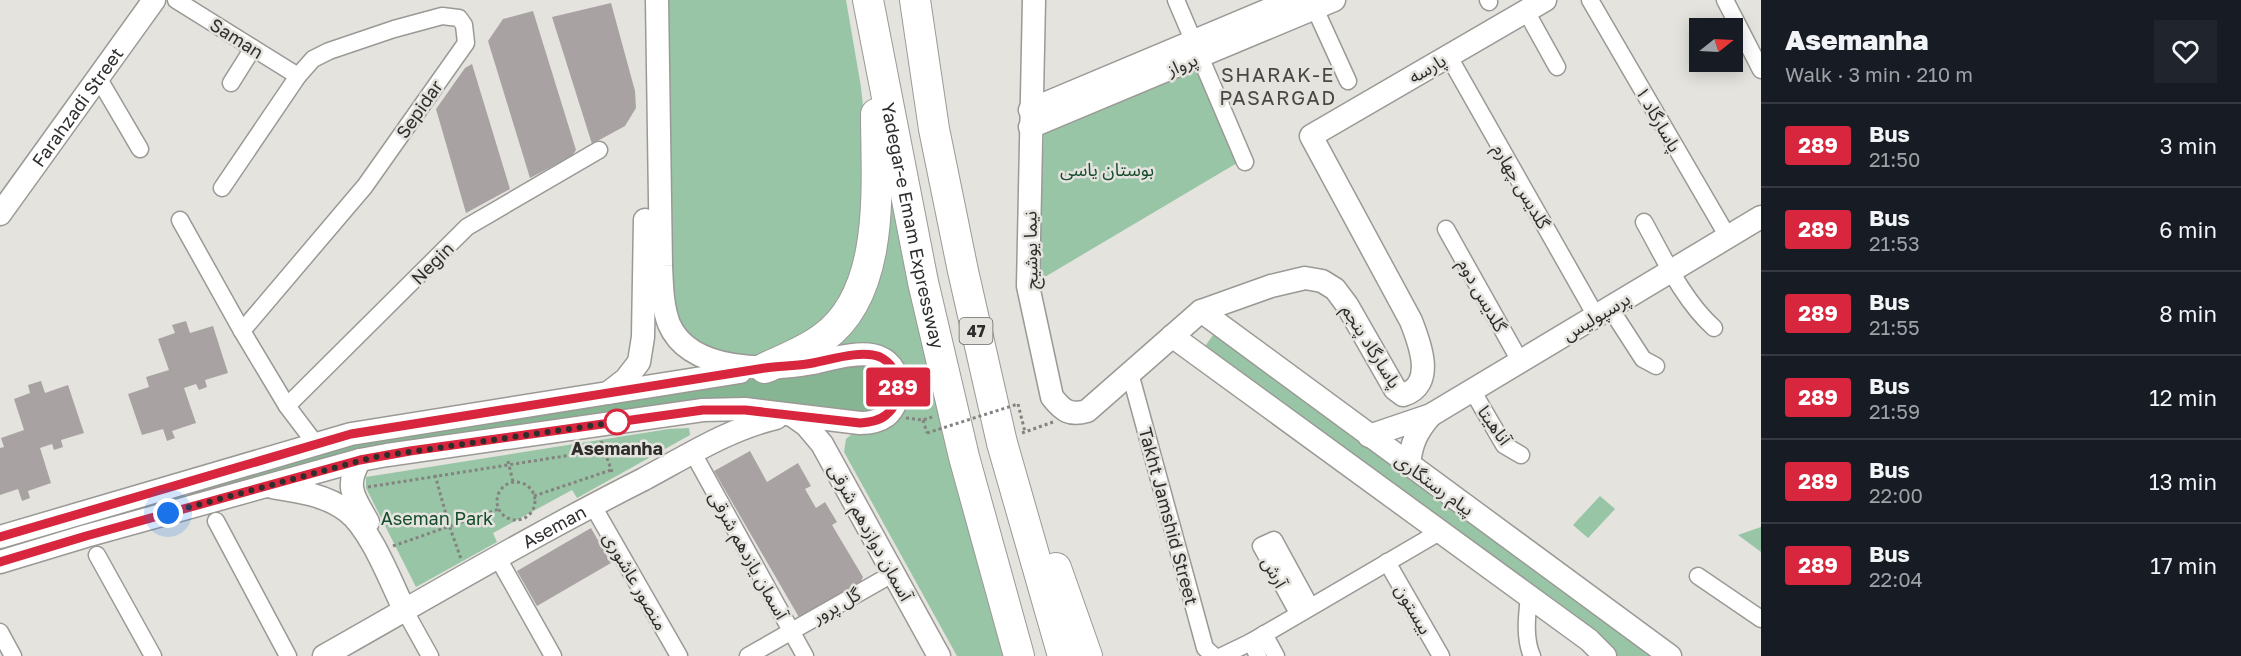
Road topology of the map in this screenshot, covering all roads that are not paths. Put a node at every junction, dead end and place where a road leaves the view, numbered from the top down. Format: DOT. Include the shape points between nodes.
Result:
graph roads {
  1 [pos="154,0"];
  2 [pos="176,0"];
  3 [pos="646,0"];
  4 [pos="657,0"];
  5 [pos="868,0"];
  6 [pos="915,0"];
  7 [pos="1034,0"];
  8 [pos="1176,0"];
  9 [pos="1292,0"];
  10 [pos="1590,0"];
  11 [pos="1725,0"];
  12 [pos="1320,3"];
  13 [pos="1535,5"];
  14 [pos="253,48"];
  15 [pos="876,48"];
  16 [pos="1197,49"];
  17 [pos="1449,55"];
  18 [pos="1557,67"];
  19 [pos="1761,70"];
  20 [pos="297,76"];
  21 [pos="99,79"];
  22 [pos="1348,81"];
  23 [pos="231,83"];
  24 [pos="1030,119"];
  25 [pos="1311,136"];
  26 [pos="140,149"];
  27 [pos="600,150"];
  28 [pos="1245,162"];
  29 [pos="222,188"];
  30 [pos="0,214"];
  31 [pos="1761,218"];
  32 [pos="180,220"];
  33 [pos="1644,222"];
  34 [pos="1446,229"];
  35 [pos="1728,237"];
  36 [pos="1671,271"];
  37 [pos="1200,311"];
  38 [pos="1603,312"];
  39 [pos="1714,328"];
  40 [pos="242,331"];
  41 [pos="1172,336"];
  42 [pos="1520,361"];
  43 [pos="1656,366"];
  44 [pos="765,368"];
  45 [pos="1130,373"];
  46 [pos="1472,390"];
  47 [pos="608,393"];
  48 [pos="288,406"];
  49 [pos="678,412"];
  50 [pos="792,415"];
  51 [pos="1431,415"];
  52 [pos="873,422"];
  53 [pos="1369,436"];
  54 [pos="315,443"];
  55 [pos="1002,443"];
  56 [pos="683,450"];
  57 [pos="1521,455"];
  58 [pos="360,460"];
  59 [pos="1409,465"];
  60 [pos="265,486"];
  61 [pos="848,491"];
  62 [pos="593,506"];
  63 [pos="216,521"];
  64 [pos="1441,531"];
  65 [pos="0,537"];
  66 [pos="97,555"];
  67 [pos="498,558"];
  68 [pos="0,562"];
  69 [pos="1387,562"];
  70 [pos="894,573"];
  71 [pos="1698,576"];
  72 [pos="1529,596"];
  73 [pos="408,609"];
  74 [pos="1761,619"];
  75 [pos="791,631"];
  76 [pos="0,632"];
  77 [pos="1258,644"];
  78 [pos="1664,653"];
  79 [pos="13,656"];
  80 [pos="153,656"];
  81 [pos="288,656"];
  82 [pos="324,656"];
  83 [pos="430,656"];
  84 [pos="553,656"];
  85 [pos="679,656"];
  86 [pos="748,656"];
  87 [pos="805,656"];
  88 [pos="939,656"];
  89 [pos="1019,656"];
  90 [pos="1063,656"];
  91 [pos="1087,656"];
  92 [pos="1214,656"];
  93 [pos="1222,656"];
  94 [pos="1276,656"];
  95 [pos="1441,656"];
  96 [pos="1532,656"];
  97 [pos="1605,656"];
  1 -- 21 [label="street, Farahzadi Street"];
  2 -- 14 [label="street, Saman"];
  3 -- 47 [label="street" via="650,34 643,337 639,362"];
  4 -- 44 [label="street" via="659,216 666,316 678,339 694,353 710,360"];
  5 -- 15 [label="highway, Yadegar-e Emam Expressway / 47"];
  6 -- 55 [label="highway, 47" via="936,140"];
  7 -- 24 [label="street, نیما یوشیج"];
  8 -- 16 [label="street"];
  9 -- 16 [label="street, پرواز"];
  10 -- 35 [label="street, پاسارگاد ۱"];
  11 -- 19 [label="street"];
  12 -- 16 [label="street, پرواز"];
  12 -- 22 [label="street"];
  13 -- 17 [label="street, پارسه"];
  13 -- 18 [label="street"];
  14 -- 20 [label="street, Saman"];
  14 -- 23 [label="street"];
  15 -- 44 [label="highway" via="876,189 871,253 865,276 848,312 823,339"];
  15 -- 89 [label="highway, Yadegar-e Emam Expressway / 47" via="923,282 964,457"];
  16 -- 24 [label="street, پرواز"];
  16 -- 28 [label="street"];
  17 -- 25 [label="street, پارسه"];
  17 -- 38 [label="street, گلدیس چهارم"];
  20 -- 29 [label="street, Sepidar"];
  20 -- 40 [label="street, Sepidar" via="313,59 329,51 394,29 442,16 459,18 464,25 466,43 365,186"];
  21 -- 26 [label="street"];
  21 -- 30 [label="street, Farahzadi Street"];
  24 -- 45 [label="street, نیما یوشیج" via="1028,286 1052,397 1062,410 1074,415 1087,411"];
  25 -- 37 [label="street, پاسارگاد پنجم" via="1420,342 1423,363 1414,392 1403,395 1395,389 1347,305 1335,289 1322,281 1305,278 1270,286"];
  27 -- 48 [label="street, Negin" via="467,227"];
  31 -- 35 [label="street, پرسپولیس"];
  32 -- 40 [label="street"];
  33 -- 36 [label="street"];
  34 -- 42 [label="street, گلدیس دوم"];
  35 -- 36 [label="street, پرسپولیس"];
  36 -- 38 [label="street, پرسپولیس"];
  36 -- 39 [label="street" via="1701,316"];
  37 -- 41 [label="street"];
  37 -- 53 [label="street, پیام رستگاری"];
  38 -- 42 [label="street, پرسپولیس"];
  38 -- 43 [label="street, گلدیس چهارم" via="1643,359"];
  40 -- 48 [label="street"];
  41 -- 45 [label="street"];
  41 -- 64 [label="street, پیام رستگاری"];
  42 -- 46 [label="street, پرسپولیس"];
  44 -- 47 [label="street"];
  44 -- 52 [label="street" via="846,356 880,357 891,366 899,392 885,416"];
  45 -- 92 [label="street, Takht Jamshid Street" via="1205,648"];
  46 -- 51 [label="street, پرسپولیس"];
  46 -- 57 [label="street, آناهیتا" via="1504,445"];
  47 -- 54 [label="street"];
  48 -- 54 [label="street"];
  49 -- 50 [label="street" via="720,409"];
  49 -- 56 [label="street" via="703,422 707,433 704,440"];
  49 -- 58 [label="street"];
  50 -- 52 [label="street"];
  50 -- 56 [label="street, Aseman" via="746,426"];
  50 -- 61 [label="street, آسمان دوازدهم شرقی" via="815,434"];
  51 -- 53 [label="street, پرسپولیس"];
  51 -- 59 [label="street, پرسپولیس" via="1411,446"];
  52 -- 61 [label="street" via="847,430 838,440 837,452"];
  53 -- 59 [label="street, پیام رستگاری"];
  54 -- 65 [label="street"];
  55 -- 90 [label="highway, 47"];
  55 -- 91 [label="highway" via="1048,544"];
  56 -- 62 [label="street, Aseman" via="615,481"];
  56 -- 75 [label="street, آسمان یازدهم شرقی"];
  58 -- 60 [label="street"];
  58 -- 73 [label="street" via="351,487"];
  59 -- 78 [label="street, پیام رستگاری"];
  60 -- 68 [label="street"];
  60 -- 73 [label="street" via="311,494 347,511 365,530"];
  61 -- 70 [label="street, آسمان دوازدهم شرقی"];
  62 -- 67 [label="street, Aseman"];
  62 -- 85 [label="street, منصور عاشوری"];
  63 -- 81 [label="street"];
  64 -- 69 [label="street"];
  64 -- 72 [label="street, پیام رستگاری"];
  66 -- 80 [label="street"];
  67 -- 73 [label="street, Aseman"];
  67 -- 84 [label="street"];
  69 -- 77 [label="street" via="1304,610"];
  69 -- 95 [label="street, بیستون"];
  70 -- 75 [label="street, گل پرور"];
  70 -- 88 [label="street, آسمان دوازدهم شرقی"];
  71 -- 74 [label="street"];
  72 -- 96 [label="street" via="1527,625"];
  72 -- 97 [label="street, پیام رستگاری"];
  73 -- 82 [label="street, Aseman"];
  73 -- 83 [label="street"];
  75 -- 86 [label="street, گل پرور"];
  75 -- 87 [label="street, آسمان یازدهم شرقی"];
  76 -- 79 [label="street"];
  77 -- 93 [label="street"];
  77 -- 94 [label="street"];
}
